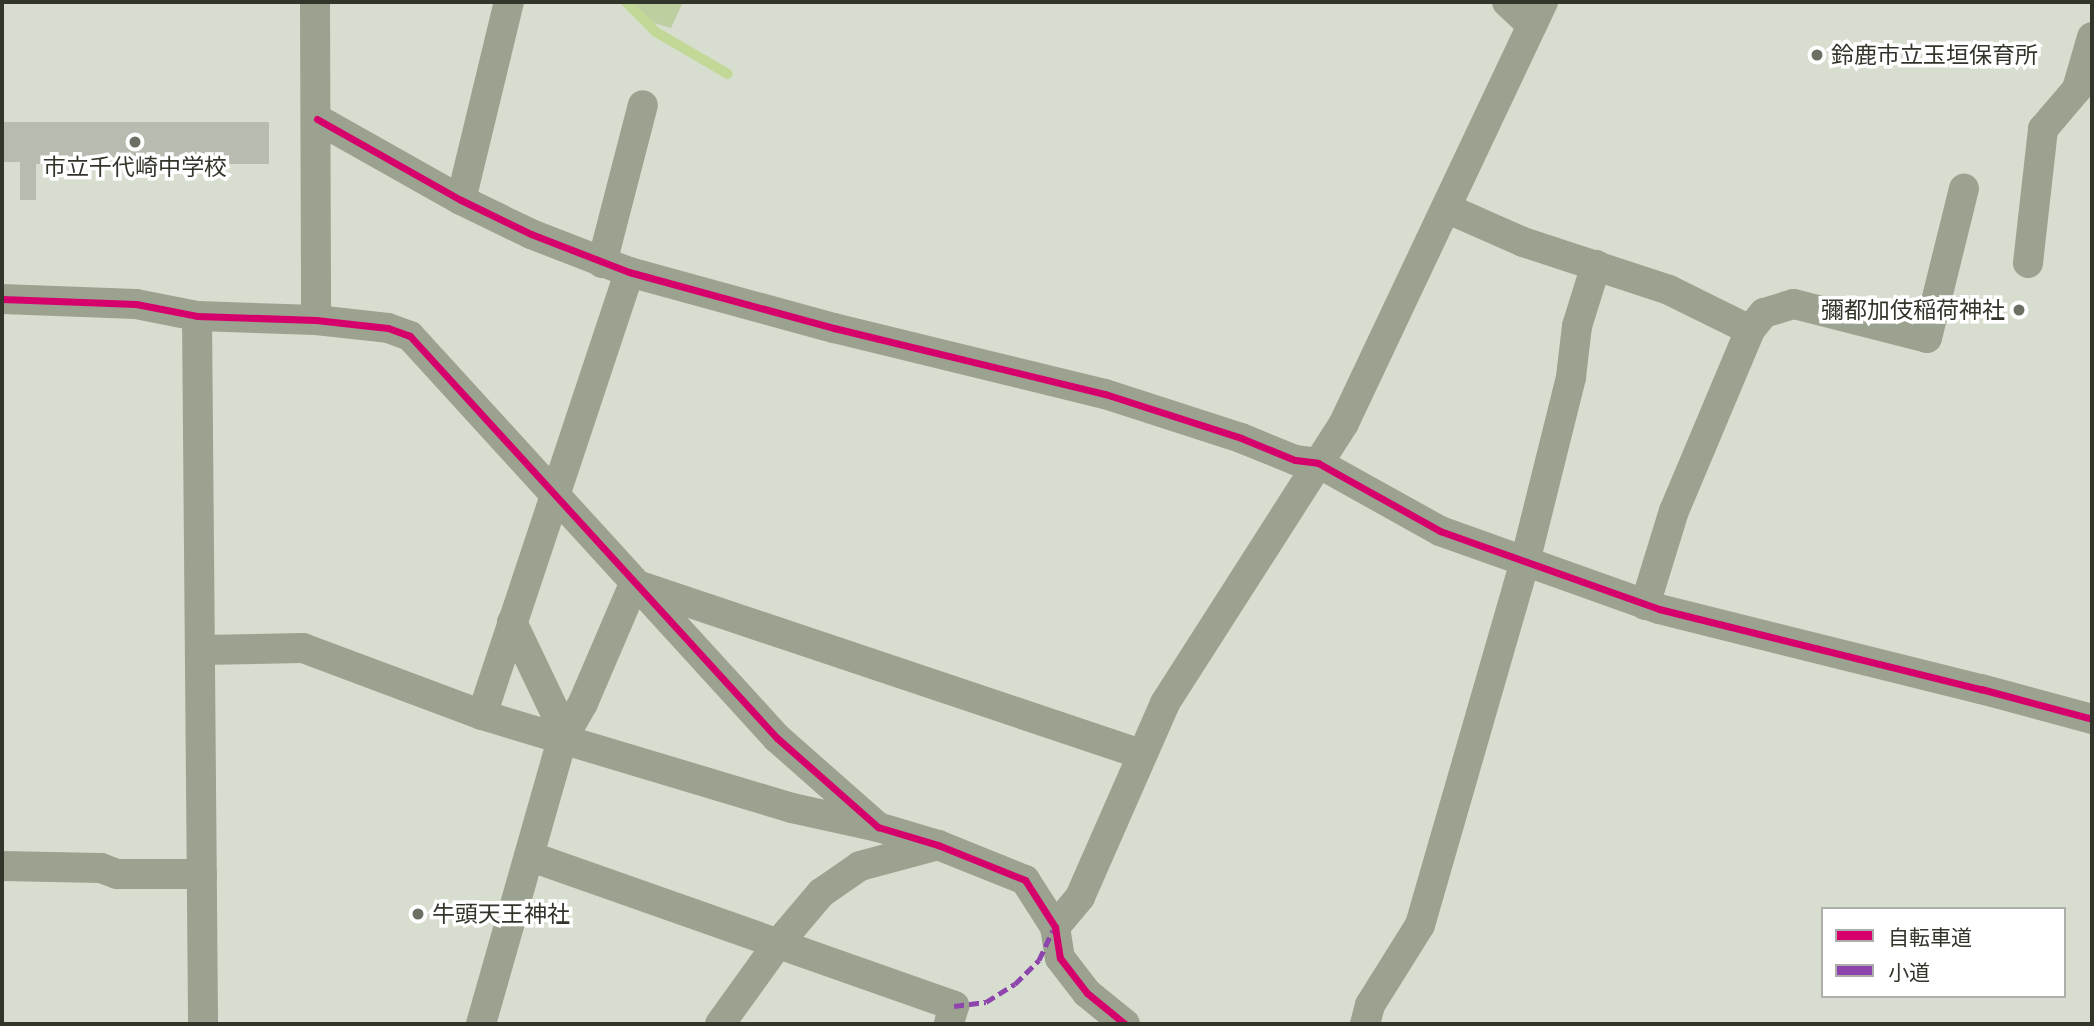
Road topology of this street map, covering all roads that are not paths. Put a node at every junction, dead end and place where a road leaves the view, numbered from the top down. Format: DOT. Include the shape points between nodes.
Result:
graph roads {
  1 [pos="315,2"];
  2 [pos="509,2"];
  3 [pos="1507,2"];
  4 [pos="1538,13"];
  5 [pos="2092,37"];
  6 [pos="643,105"];
  7 [pos="317,119"];
  8 [pos="1964,188"];
  9 [pos="461,200"];
  10 [pos="1446,208"];
  11 [pos="2028,263"];
  12 [pos="1596,265"];
  13 [pos="615,267"];
  14 [pos="2,299"];
  15 [pos="197,316"];
  16 [pos="316,320"];
  17 [pos="1750,330"];
  18 [pos="1318,463"];
  19 [pos="556,495"];
  20 [pos="1525,562"];
  21 [pos="634,584"];
  22 [pos="1645,605"];
  23 [pos="512,622"];
  24 [pos="202,650"];
  25 [pos="482,715"];
  26 [pos="2092,719"];
  27 [pos="564,737"];
  28 [pos="1141,754"];
  29 [pos="878,827"];
  30 [pos="938,845"];
  31 [pos="529,856"];
  32 [pos="2,866"];
  33 [pos="202,874"];
  34 [pos="1055,927"];
  35 [pos="777,945"];
  36 [pos="203,1024"];
  37 [pos="481,1024"];
  38 [pos="720,1024"];
  39 [pos="949,1024"];
  40 [pos="1125,1024"];
  41 [pos="1365,1024"];
  1 -- 7 [label="street"];
  2 -- 9 [label="street"];
  3 -- 4 [label="street"];
  4 -- 10 [label="street"];
  5 -- 11 [label="street" via="2077,89 2043,129"];
  6 -- 13 [label="street"];
  7 -- 9 [label="street"];
  7 -- 16 [label="street"];
  8 -- 17 [label="street" via="1927,338 1794,304 1764,313"];
  9 -- 13 [label="street"];
  10 -- 12 [label="street" via="1523,242"];
  10 -- 18 [label="street" via="1344,423"];
  12 -- 17 [label="street" via="1669,290"];
  12 -- 20 [label="street" via="1577,326 1571,377"];
  13 -- 18 [label="street" via="834,328 1105,394 1295,460"];
  13 -- 19 [label="street"];
  14 -- 15 [label="street" via="136,304"];
  15 -- 16 [label="street"];
  15 -- 24 [label="street"];
  16 -- 19 [label="street" via="388,328 410,336"];
  17 -- 22 [label="street" via="1674,510"];
  18 -- 20 [label="street" via="1440,531"];
  18 -- 28 [label="street" via="1165,703"];
  19 -- 21 [label="street"];
  19 -- 23 [label="street"];
  20 -- 22 [label="street"];
  20 -- 41 [label="street" via="1420,925 1370,1005"];
  21 -- 27 [label="street"];
  21 -- 28 [label="street"];
  21 -- 29 [label="street" via="776,738"];
  22 -- 26 [label="street"];
  23 -- 25 [label="street"];
  23 -- 27 [label="street"];
  24 -- 25 [label="street" via="303,648"];
  24 -- 33 [label="street"];
  25 -- 27 [label="street"];
  27 -- 29 [label="street" via="792,808"];
  27 -- 31 [label="street"];
  28 -- 34 [label="street" via="1080,897"];
  29 -- 30 [label="street"];
  30 -- 34 [label="street" via="1025,880"];
  30 -- 35 [label="street" via="860,866 821,893"];
  31 -- 35 [label="street"];
  31 -- 37 [label="street"];
  32 -- 33 [label="street"];
  33 -- 36 [label="street"];
  34 -- 40 [label="street" via="1060,958 1087,993"];
  35 -- 38 [label="street"];
  35 -- 39 [label="street" via="954,1006"];
}
